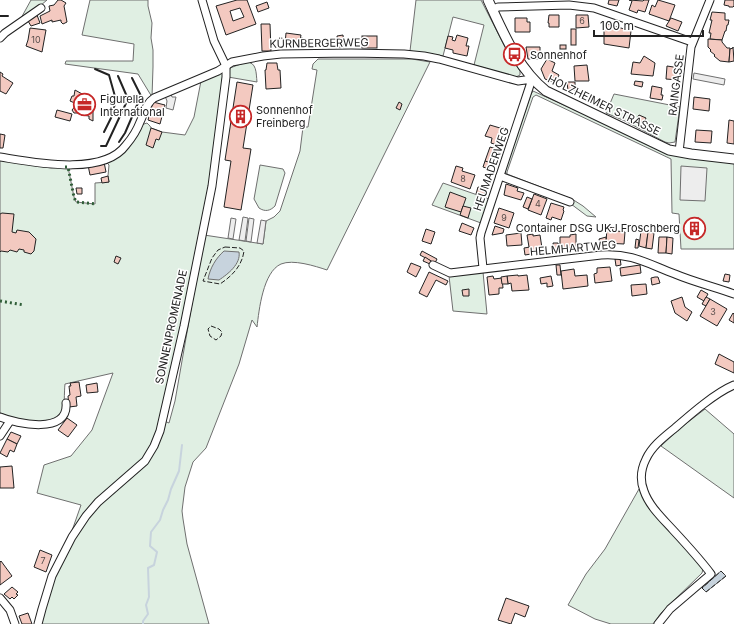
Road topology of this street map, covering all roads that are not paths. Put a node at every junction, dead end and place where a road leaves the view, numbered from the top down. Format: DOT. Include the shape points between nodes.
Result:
graph roads {
  1 [pos="202,0"];
  2 [pos="488,0"];
  3 [pos="710,0"];
  4 [pos="41,8"];
  5 [pos="492,10"];
  6 [pos="0,38"];
  7 [pos="692,42"];
  8 [pos="226,66"];
  9 [pos="532,79"];
  10 [pos="679,152"];
  11 [pos="0,157"];
  12 [pos="734,159"];
  13 [pos="500,176"];
  14 [pos="570,202"];
  15 [pos="433,265"];
  16 [pos="483,268"];
  17 [pos="734,294"];
  18 [pos="734,385"];
  19 [pos="66,403"];
  20 [pos="0,417"];
  21 [pos="10,421"];
  22 [pos="0,436"];
  23 [pos="0,598"];
  24 [pos="15,624"];
  25 [pos="38,624"];
  26 [pos="658,624"];
  1 -- 8 [label="street, SONNENPROMENADE" via="214,41"];
  2 -- 5 [label="street, HOLZHEIMER STRASSE"];
  3 -- 7 [label="street, RAINGASSE"];
  4 -- 6 [label="street"];
  5 -- 7 [label="street" via="498,7 580,6 603,11"];
  5 -- 9 [label="street, HOLZHEIMER STRASSE"];
  7 -- 10 [label="street, RAINGASSE"];
  8 -- 9 [label="street, KÜRNBERGERWEG" via="232,62 269,55 351,52 404,54 439,59 518,81"];
  8 -- 11 [label="street, KÜRNBERGERWEG" via="152,99 125,147 111,157 87,163 58,165"];
  8 -- 25 [label="street, SONNENPROMENADE" via="214,172 184,326 160,431 145,461 98,502 66,546 52,576"];
  9 -- 10 [label="street, HOLZHEIMER STRASSE" via="553,95 656,144"];
  9 -- 13 [label="street, HEUMADERWEG"];
  10 -- 12 [label="street, HOLZHEIMER STRASSE"];
  13 -- 14 [label="street"];
  13 -- 16 [label="street, HEUMADERWEG" via="480,238"];
  15 -- 16 [label="street, HELMHARTWEG" via="450,273"];
  16 -- 17 [label="street, HELMHARTWEG" via="601,255 623,255 649,262 675,274"];
  18 -- 26 [label="street" via="713,398 661,440 643,465 642,481 647,499 711,574 675,604"];
  19 -- 21 [label="street" via="64,416 54,423"];
  20 -- 21 [label="street"];
  21 -- 22 [label="street"];
  23 -- 24 [label="street" via="10,610"];
}
